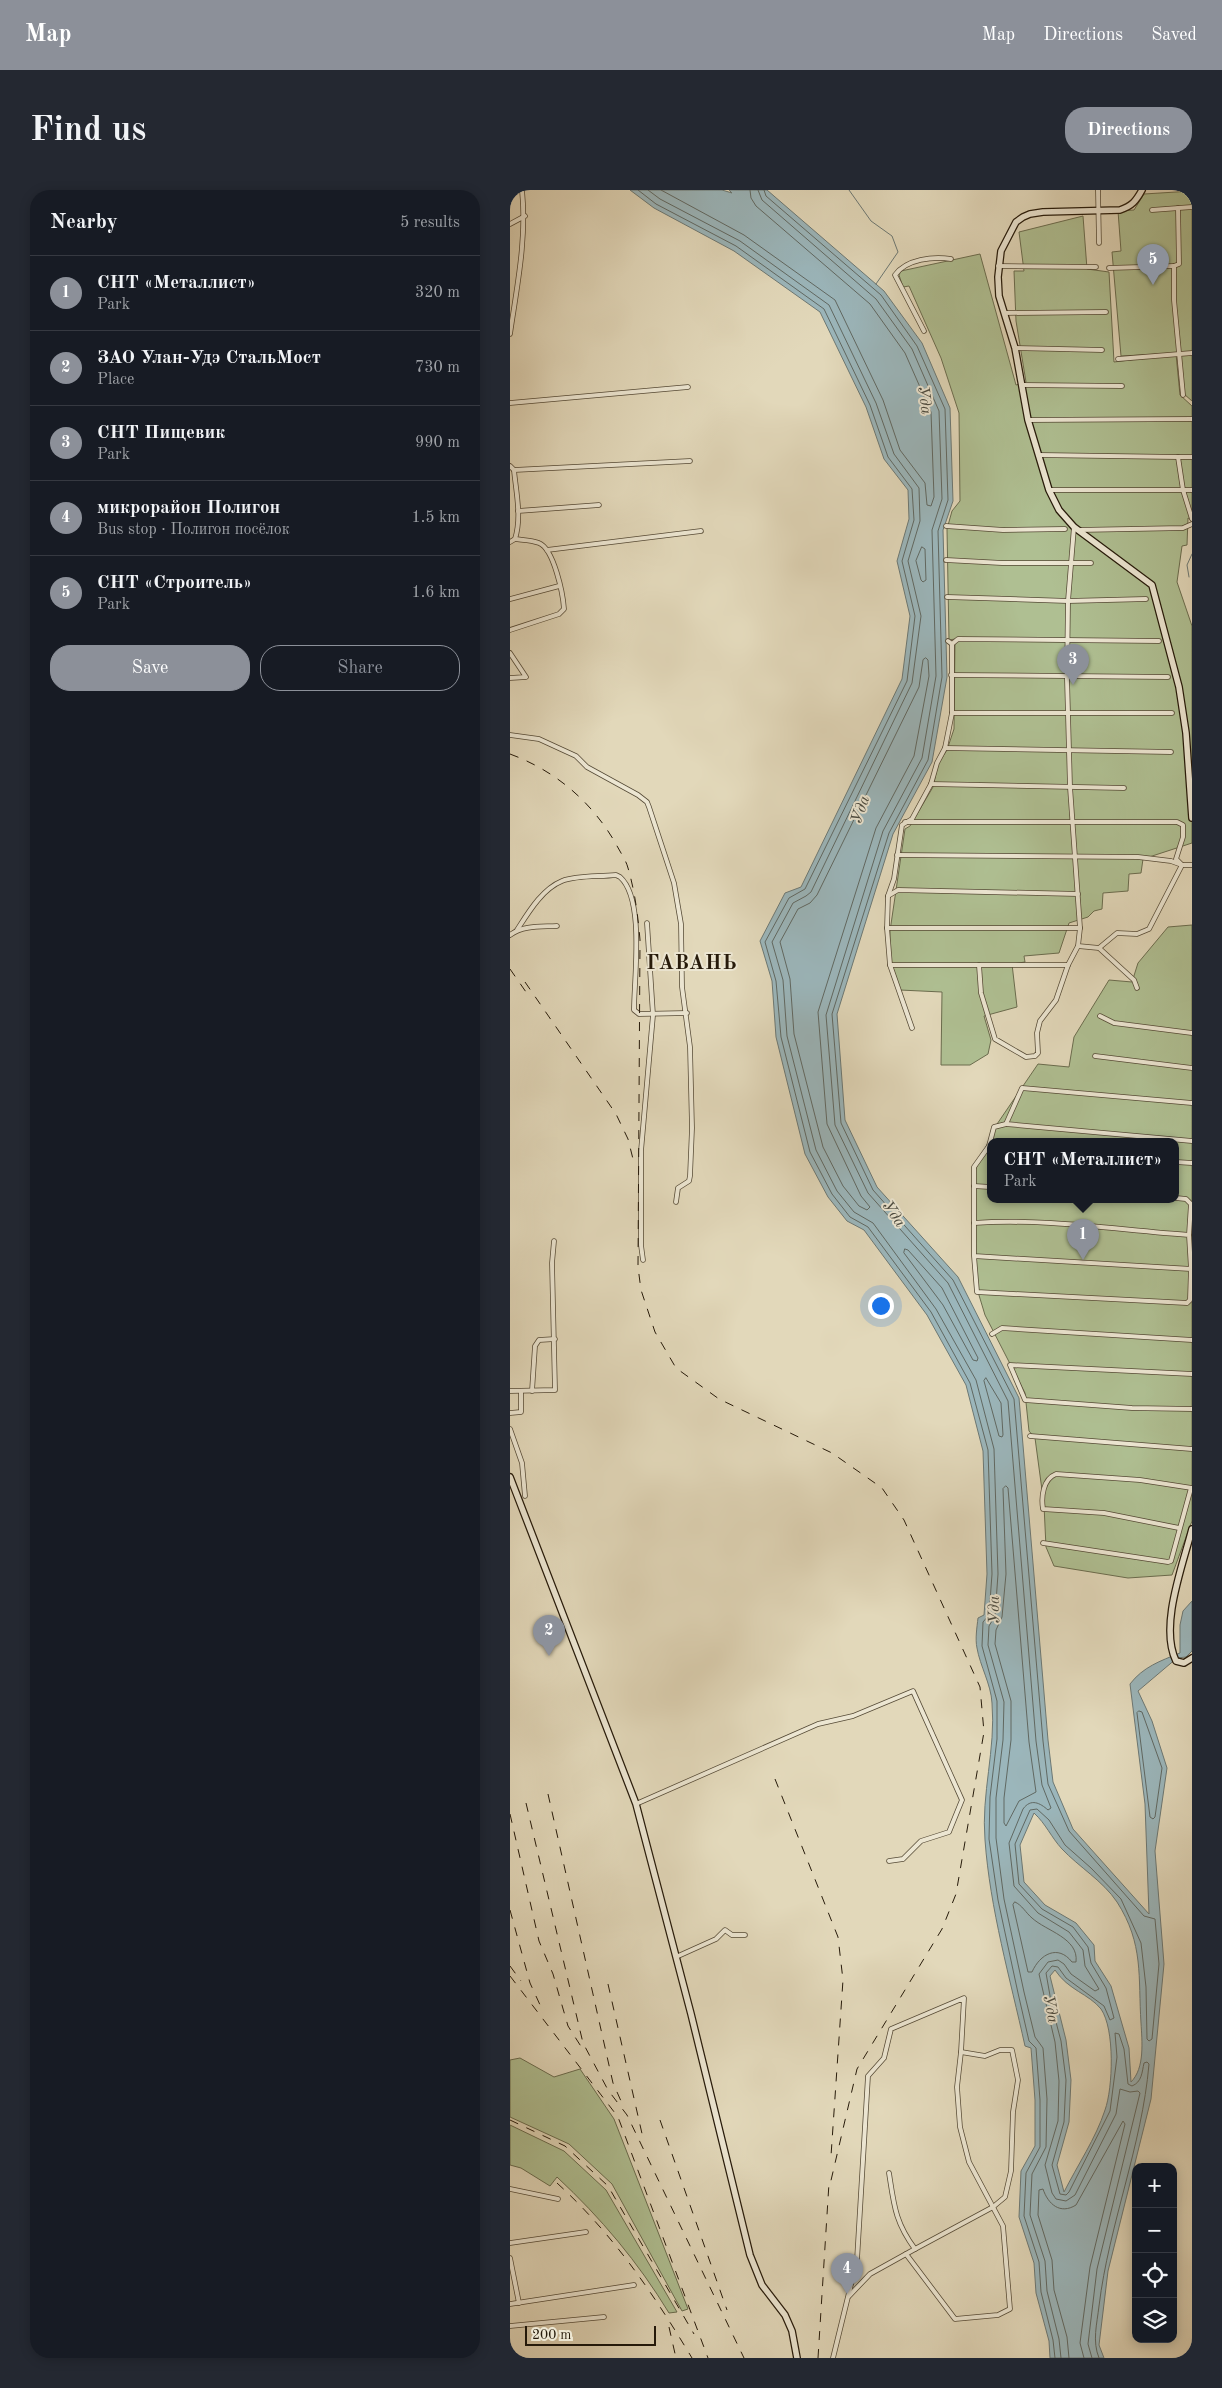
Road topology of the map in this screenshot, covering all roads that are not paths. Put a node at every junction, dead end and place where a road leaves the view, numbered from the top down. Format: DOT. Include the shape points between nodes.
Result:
graph roads {
  1 [pos="522,190"];
  2 [pos="1098,190"];
  3 [pos="1142,190"];
  4 [pos="1192,207"];
  5 [pos="1178,208"];
  6 [pos="1099,209"];
  7 [pos="1152,210"];
  8 [pos="525,216"];
  9 [pos="510,224"];
  10 [pos="1100,243"];
  11 [pos="951,259"];
  12 [pos="998,266"];
  13 [pos="1096,266"];
  14 [pos="1174,266"];
  15 [pos="1109,268"];
  16 [pos="512,311"];
  17 [pos="1106,312"];
  18 [pos="1004,313"];
  19 [pos="924,330"];
  20 [pos="510,334"];
  21 [pos="1015,348"];
  22 [pos="1102,350"];
  23 [pos="1192,353"];
  24 [pos="1179,355"];
  25 [pos="1118,359"];
  26 [pos="1022,385"];
  27 [pos="1122,386"];
  28 [pos="688,387"];
  29 [pos="1183,395"];
  30 [pos="510,403"];
  31 [pos="1192,419"];
  32 [pos="1028,420"];
  33 [pos="1039,456"];
  34 [pos="1178,457"];
  35 [pos="1192,457"];
  36 [pos="690,461"];
  37 [pos="510,466"];
  38 [pos="514,470"];
  39 [pos="1049,490"];
  40 [pos="1183,490"];
  41 [pos="1192,490"];
  42 [pos="599,505"];
  43 [pos="518,511"];
  44 [pos="1192,519"];
  45 [pos="1192,524"];
  46 [pos="946,526"];
  47 [pos="1066,529"];
  48 [pos="1076,529"];
  49 [pos="701,531"];
  50 [pos="515,538"];
  51 [pos="510,542"];
  52 [pos="547,550"];
  53 [pos="946,560"];
  54 [pos="1070,563"];
  55 [pos="1090,563"];
  56 [pos="559,586"];
  57 [pos="947,597"];
  58 [pos="510,599"];
  59 [pos="1146,599"];
  60 [pos="1068,601"];
  61 [pos="510,630"];
  62 [pos="1068,641"];
  63 [pos="1159,641"];
  64 [pos="510,652"];
  65 [pos="951,675"];
  66 [pos="1168,677"];
  67 [pos="510,678"];
  68 [pos="1067,678"];
  69 [pos="952,713"];
  70 [pos="1172,713"];
  71 [pos="1069,714"];
  72 [pos="510,736"];
  73 [pos="945,748"];
  74 [pos="1069,750"];
  75 [pos="1171,752"];
  76 [pos="932,784"];
  77 [pos="1070,788"];
  78 [pos="1124,788"];
  79 [pos="1192,818"];
  80 [pos="905,822"];
  81 [pos="1074,824"];
  82 [pos="897,855"];
  83 [pos="1075,856"];
  84 [pos="1192,865"];
  85 [pos="1182,866"];
  86 [pos="1078,894"];
  87 [pos="888,896"];
  88 [pos="647,923"];
  89 [pos="558,926"];
  90 [pos="887,928"];
  91 [pos="1080,928"];
  92 [pos="517,930"];
  93 [pos="510,935"];
  94 [pos="1078,946"];
  95 [pos="1099,948"];
  96 [pos="890,965"];
  97 [pos="979,965"];
  98 [pos="1068,965"];
  99 [pos="1137,988"];
  100 [pos="687,1013"];
  101 [pos="653,1015"];
  102 [pos="1100,1016"];
  103 [pos="912,1028"];
  104 [pos="1192,1033"];
  105 [pos="1095,1056"];
  106 [pos="1192,1068"];
  107 [pos="1192,1103"];
  108 [pos="1006,1124"];
  109 [pos="992,1138"];
  110 [pos="1159,1138"];
  111 [pos="1179,1140"];
  112 [pos="1192,1141"];
  113 [pos="987,1150"];
  114 [pos="1179,1162"];
  115 [pos="1192,1163"];
  116 [pos="974,1186"];
  117 [pos="987,1187"];
  118 [pos="1179,1198"];
  119 [pos="676,1202"];
  120 [pos="974,1223"];
  121 [pos="1190,1237"];
  122 [pos="554,1242"];
  123 [pos="974,1256"];
  124 [pos="643,1260"];
  125 [pos="1191,1269"];
  126 [pos="992,1334"];
  127 [pos="555,1339"];
  128 [pos="1192,1340"];
  129 [pos="1192,1374"];
  130 [pos="510,1391"];
  131 [pos="521,1391"];
  132 [pos="532,1391"];
  133 [pos="1192,1409"];
  134 [pos="510,1413"];
  135 [pos="510,1429"];
  136 [pos="1030,1436"];
  137 [pos="1192,1449"];
  138 [pos="510,1477"];
  139 [pos="1192,1488"];
  140 [pos="525,1496"];
  141 [pos="1179,1528"];
  142 [pos="1192,1529"];
  143 [pos="1043,1543"];
  144 [pos="1192,1658"];
  145 [pos="636,1804"];
  146 [pos="889,1861"];
  147 [pos="745,1935"];
  148 [pos="676,1957"];
  149 [pos="962,2052"];
  150 [pos="889,2173"];
  151 [pos="510,2189"];
  152 [pos="558,2199"];
  153 [pos="993,2207"];
  154 [pos="586,2232"];
  155 [pos="510,2243"];
  156 [pos="915,2249"];
  157 [pos="906,2254"];
  158 [pos="510,2258"];
  159 [pos="634,2285"];
  160 [pos="848,2298"];
  161 [pos="519,2303"];
  162 [pos="510,2304"];
  163 [pos="604,2317"];
  164 [pos="510,2326"];
  165 [pos="797,2358"];
  166 [pos="833,2358"];
  1 -- 8 [label="street"];
  2 -- 6 [label="street"];
  3 -- 6 [label="street" via="1129,207"];
  4 -- 5 [label="street"];
  5 -- 7 [label="street"];
  5 -- 14 [label="street" via="1179,264"];
  6 -- 10 [label="street"];
  6 -- 12 [label="street" via="1043,212 1023,217 1016,222 1003,245"];
  8 -- 9 [label="street"];
  8 -- 16 [label="street" via="519,286"];
  11 -- 19 [label="street" via="942,257 918,261 900,268 895,274"];
  12 -- 13 [label="street"];
  12 -- 18 [label="street" via="999,296"];
  14 -- 15 [label="street"];
  14 -- 24 [label="street"];
  16 -- 20 [label="street"];
  17 -- 18 [label="street"];
  18 -- 21 [label="street"];
  21 -- 22 [label="street"];
  21 -- 26 [label="street"];
  23 -- 24 [label="street"];
  24 -- 25 [label="street"];
  24 -- 29 [label="street"];
  26 -- 27 [label="street"];
  26 -- 32 [label="street"];
  28 -- 30 [label="street"];
  31 -- 32 [label="street"];
  32 -- 33 [label="street"];
  33 -- 34 [label="street"];
  33 -- 39 [label="street"];
  34 -- 35 [label="street"];
  34 -- 40 [label="street"];
  36 -- 38 [label="street"];
  37 -- 38 [label="street"];
  38 -- 43 [label="street"];
  39 -- 40 [label="street"];
  39 -- 48 [label="street" via="1058,510"];
  40 -- 41 [label="street"];
  40 -- 44 [label="street"];
  42 -- 43 [label="street"];
  43 -- 50 [label="street"];
  45 -- 48 [label="street" via="1183,528"];
  46 -- 47 [label="street" via="1003,530"];
  48 -- 54 [label="street"];
  48 -- 79 [label="street" via="1152,585 1179,687"];
  49 -- 52 [label="street"];
  50 -- 51 [label="street"];
  50 -- 52 [label="street" via="539,542"];
  52 -- 56 [label="street"];
  53 -- 54 [label="street"];
  54 -- 55 [label="street"];
  54 -- 60 [label="street"];
  56 -- 58 [label="street"];
  56 -- 61 [label="street" via="563,611"];
  57 -- 60 [label="street"];
  59 -- 60 [label="street"];
  60 -- 62 [label="street"];
  62 -- 63 [label="street"];
  62 -- 65 [label="street" via="958,639 950,642"];
  62 -- 68 [label="street"];
  64 -- 67 [label="street" via="526,677"];
  65 -- 68 [label="street"];
  65 -- 69 [label="street"];
  66 -- 68 [label="street"];
  68 -- 71 [label="street"];
  69 -- 71 [label="street"];
  69 -- 73 [label="street"];
  70 -- 71 [label="street"];
  71 -- 74 [label="street"];
  72 -- 100 [label="street" via="539,739 576,756 587,767 647,802 657,826 679,907 682,987"];
  73 -- 74 [label="street"];
  73 -- 76 [label="street"];
  74 -- 75 [label="street"];
  74 -- 77 [label="street"];
  76 -- 77 [label="street"];
  76 -- 80 [label="street" via="912,819"];
  77 -- 78 [label="street"];
  77 -- 81 [label="street"];
  80 -- 81 [label="street"];
  80 -- 82 [label="street"];
  81 -- 83 [label="street"];
  81 -- 85 [label="street" via="1180,823 1183,825 1183,837 1176,860"];
  82 -- 83 [label="street"];
  82 -- 87 [label="street"];
  83 -- 85 [label="street" via="1138,857"];
  83 -- 86 [label="street"];
  84 -- 85 [label="street"];
  85 -- 95 [label="street" via="1149,929 1137,934 1117,933"];
  86 -- 87 [label="street" via="898,890"];
  86 -- 91 [label="street"];
  87 -- 90 [label="street"];
  88 -- 101 [label="street"];
  89 -- 92 [label="street"];
  90 -- 91 [label="street"];
  90 -- 96 [label="street"];
  91 -- 94 [label="street"];
  92 -- 93 [label="street"];
  92 -- 101 [label="street" via="552,886 562,881 620,876 632,898 634,911 634,1010 639,1014"];
  94 -- 95 [label="street"];
  94 -- 98 [label="street"];
  95 -- 99 [label="street" via="1134,980"];
  96 -- 97 [label="street"];
  96 -- 103 [label="street"];
  97 -- 98 [label="street"];
  97 -- 98 [label="street" via="981,993 995,1039 1026,1056 1035,1056 1038,1053 1040,1021 1056,1000"];
  100 -- 101 [label="street"];
  100 -- 119 [label="street" via="692,1128 690,1176 689,1181 678,1188"];
  101 -- 124 [label="street" via="641,1151"];
  102 -- 104 [label="street" via="1114,1023"];
  105 -- 106 [label="street"];
  107 -- 108 [label="street" via="1022,1088"];
  108 -- 109 [label="street" via="994,1128"];
  108 -- 110 [label="street"];
  111 -- 112 [label="street"];
  113 -- 116 [label="street" via="974,1167"];
  114 -- 115 [label="street"];
  116 -- 117 [label="street"];
  116 -- 120 [label="street"];
  118 -- 121 [label="street" via="1191,1204"];
  120 -- 121 [label="street" via="1090,1226"];
  120 -- 123 [label="street"];
  121 -- 125 [label="street"];
  122 -- 127 [label="street"];
  123 -- 125 [label="street"];
  123 -- 125 [label="street" via="977,1292 1186,1304 1190,1300"];
  126 -- 128 [label="street" via="1002,1328"];
  127 -- 132 [label="street" via="539,1340 535,1346"];
  127 -- 132 [label="street" via="555,1390"];
  129 -- 133 [label="street" via="1010,1365 1025,1400"];
  130 -- 131 [label="street"];
  131 -- 132 [label="street"];
  131 -- 134 [label="street" via="521,1412"];
  135 -- 140 [label="street" via="522,1463"];
  136 -- 137 [label="street"];
  138 -- 145 [label="street"];
  139 -- 141 [label="street"];
  139 -- 141 [label="street" via="1140,1480 1056,1474 1041,1493 1043,1509 1104,1513"];
  141 -- 143 [label="street" via="1168,1562"];
  142 -- 144 [label="street" via="1170,1628 1176,1661 1184,1663"];
  145 -- 146 [label="street" via="818,1724 853,1716 913,1691 962,1800 949,1832 921,1841 903,1859"];
  145 -- 148 [label="street"];
  147 -- 148 [label="street" via="732,1935 725,1930 716,1939"];
  148 -- 165 [label="street" via="750,2255 762,2285 792,2331"];
  149 -- 153 [label="street" via="957,2087 960,2128 969,2162"];
  149 -- 153 [label="street" via="985,2056 1000,2050 1012,2050 1015,2058 1018,2080 1011,2171 1005,2197"];
  149 -- 160 [label="street" via="964,1998 891,2029 884,2058 868,2076 861,2220"];
  150 -- 156 [label="street" via="902,2231"];
  151 -- 152 [label="street"];
  153 -- 156 [label="street"];
  153 -- 157 [label="street" via="1004,2226 1010,2309 998,2315 956,2319"];
  154 -- 155 [label="street"];
  156 -- 157 [label="street"];
  157 -- 160 [label="street" via="870,2274"];
  158 -- 161 [label="street"];
  159 -- 161 [label="street"];
  160 -- 166 [label="street"];
  161 -- 162 [label="street"];
  163 -- 164 [label="street"];
}
